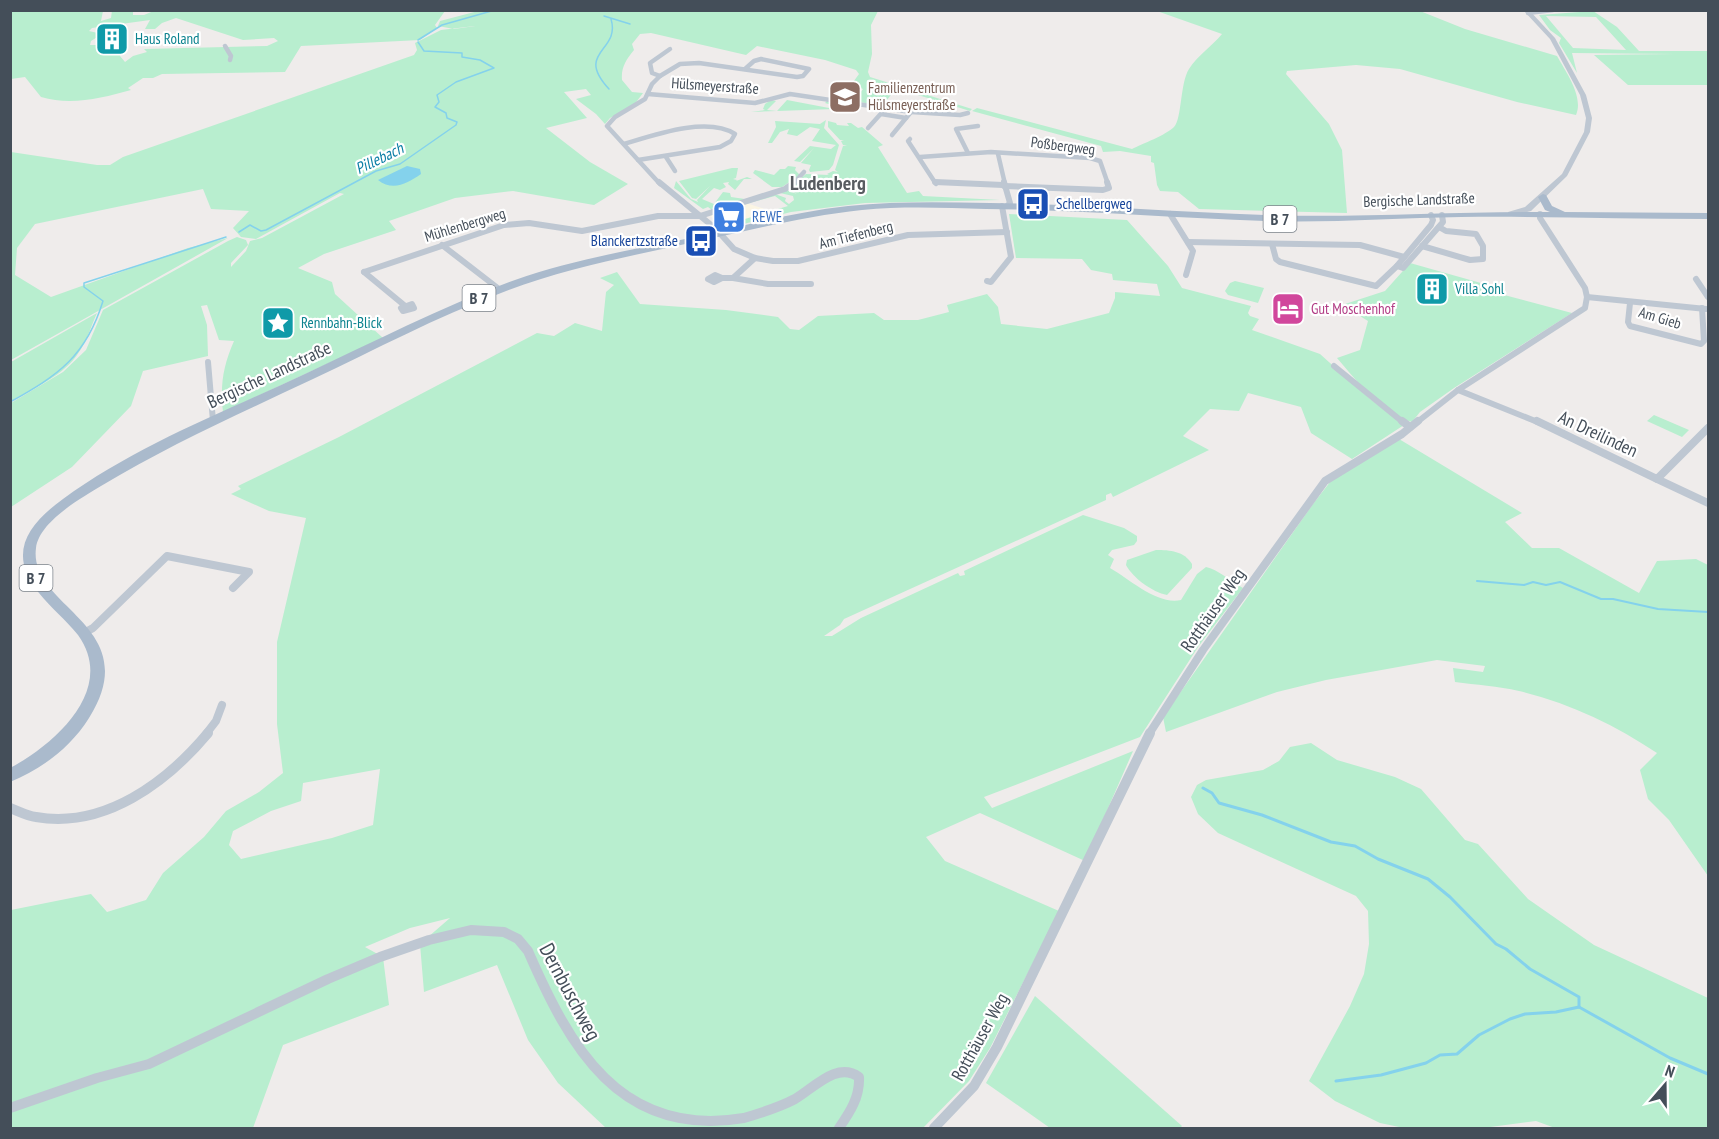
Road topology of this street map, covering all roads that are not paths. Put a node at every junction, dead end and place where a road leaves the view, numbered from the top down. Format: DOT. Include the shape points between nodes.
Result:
graph roads {
  1 [pos="1553,10"];
  2 [pos="1527,12"];
  3 [pos="225,46"];
  4 [pos="670,49"];
  5 [pos="230,60"];
  6 [pos="745,69"];
  7 [pos="660,76"];
  8 [pos="648,94"];
  9 [pos="886,108"];
  10 [pos="911,112"];
  11 [pos="968,113"];
  12 [pos="881,114"];
  13 [pos="906,118"];
  14 [pos="978,126"];
  15 [pos="868,128"];
  16 [pos="892,135"];
  17 [pos="910,139"];
  18 [pos="624,144"];
  19 [pos="968,153"];
  20 [pos="998,154"];
  21 [pos="666,156"];
  22 [pos="920,157"];
  23 [pos="638,160"];
  24 [pos="675,171"];
  25 [pos="804,172"];
  26 [pos="1004,186"];
  27 [pos="1543,196"];
  28 [pos="1006,204"];
  29 [pos="1170,214"];
  30 [pos="1511,214"];
  31 [pos="1540,214"];
  32 [pos="1570,214"];
  33 [pos="1431,215"];
  34 [pos="1442,215"];
  35 [pos="700,216"];
  36 [pos="1708,216"];
  37 [pos="1439,227"];
  38 [pos="1007,232"];
  39 [pos="721,233"];
  40 [pos="1188,242"];
  41 [pos="1272,244"];
  42 [pos="442,245"];
  43 [pos="1420,245"];
  44 [pos="1404,257"];
  45 [pos="755,258"];
  46 [pos="1400,267"];
  47 [pos="1186,275"];
  48 [pos="722,278"];
  49 [pos="733,278"];
  50 [pos="1696,279"];
  51 [pos="987,282"];
  52 [pos="811,284"];
  53 [pos="499,289"];
  54 [pos="1587,297"];
  55 [pos="1708,297"];
  56 [pos="1630,303"];
  57 [pos="404,305"];
  58 [pos="1705,309"];
  59 [pos="208,362"];
  60 [pos="1334,366"];
  61 [pos="1458,390"];
  62 [pos="213,421"];
  63 [pos="1410,427"];
  64 [pos="1708,428"];
  65 [pos="1657,479"];
  66 [pos="1708,503"];
  67 [pos="233,588"];
  68 [pos="84,633"];
  69 [pos="222,705"];
  70 [pos="10,776"];
  71 [pos="10,808"];
  72 [pos="10,1108"];
  73 [pos="839,1128"];
  74 [pos="934,1128"];
  1 -- 2 [label="street"];
  2 -- 27 [label="street" via="1552,38 1584,94 1589,113 1587,132 1565,175"];
  3 -- 5 [label="street"];
  4 -- 7 [label="street" via="650,63 652,73"];
  6 -- 6 [label="street" via="799,77 809,69 758,59"];
  6 -- 7 [label="street" via="689,63 677,65"];
  7 -- 8 [label="street"];
  8 -- 9 [label="street, Hülsmeyerstraße" via="755,103 790,94"];
  8 -- 18 [label="street" via="607,126"];
  9 -- 10 [label="street, Hülsmeyerstraße"];
  9 -- 12 [label="street"];
  10 -- 11 [label="street, Hülsmeyerstraße"];
  10 -- 13 [label="street"];
  12 -- 13 [label="street"];
  12 -- 15 [label="street"];
  13 -- 16 [label="street"];
  14 -- 19 [label="street" via="956,129"];
  17 -- 22 [label="street"];
  18 -- 21 [label="street" via="676,130 732,127 735,134 723,146"];
  18 -- 23 [label="street"];
  19 -- 20 [label="street"];
  19 -- 22 [label="street"];
  20 -- 26 [label="street"];
  20 -- 26 [label="street, Poßbergweg" via="1096,159 1102,163 1109,188"];
  21 -- 23 [label="street"];
  21 -- 24 [label="street"];
  22 -- 26 [label="street" via="936,184"];
  23 -- 35 [label="street" via="666,190"];
  25 -- 35 [label="street" via="785,189"];
  26 -- 28 [label="street"];
  27 -- 30 [label="street" via="1528,209"];
  27 -- 31 [label="street"];
  27 -- 32 [label="main road" via="1548,208"];
  28 -- 29 [label="main road, Bergische Landstraße / B 7"];
  28 -- 38 [label="street"];
  28 -- 39 [label="main road, Bergische Landstraße / B 7" via="861,207"];
  29 -- 33 [label="main road, Bergische Landstraße / B 7" via="1297,219"];
  29 -- 40 [label="street"];
  30 -- 31 [label="main road, Bergische Landstraße / B 7"];
  30 -- 34 [label="main road, Bergische Landstraße / B 7"];
  31 -- 32 [label="main road, Bergische Landstraße / B 7"];
  31 -- 54 [label="street" via="1583,283"];
  32 -- 36 [label="main road, Bergische Landstraße / B 7"];
  33 -- 34 [label="main road, Bergische Landstraße / B 7"];
  33 -- 43 [label="street" via="1434,220"];
  34 -- 37 [label="street"];
  35 -- 39 [label="street"];
  35 -- 42 [label="street, Mühlenbergweg" via="658,216 582,231 516,223"];
  37 -- 43 [label="street"];
  37 -- 43 [label="street" via="1476,234 1483,246 1483,259 1470,260"];
  38 -- 45 [label="street, Am Tiefenberg" via="908,235 798,261"];
  38 -- 51 [label="street" via="1010,260 992,282"];
  39 -- 45 [label="street, Am Tiefenberg" via="734,249"];
  39 -- 53 [label="main road, Bergische Landstraße / B 7" via="564,268"];
  40 -- 41 [label="street"];
  40 -- 47 [label="street" via="1193,251"];
  41 -- 44 [label="street" via="1360,245"];
  41 -- 46 [label="street" via="1280,262 1370,286 1378,285"];
  42 -- 53 [label="street"];
  42 -- 57 [label="street, Mühlenbergweg" via="364,272"];
  43 -- 44 [label="street"];
  43 -- 46 [label="street"];
  44 -- 46 [label="street"];
  45 -- 49 [label="street"];
  48 -- 49 [label="street"];
  49 -- 52 [label="street" via="778,285"];
  50 -- 55 [label="street"];
  53 -- 62 [label="main road, Bergische Landstraße / B 7"];
  54 -- 56 [label="street, Am Gieb"];
  54 -- 61 [label="street, Rotthäuser Weg" via="1583,310"];
  56 -- 58 [label="street, Am Gieb"];
  56 -- 58 [label="street, Am Gieb" via="1630,326 1701,344"];
  59 -- 62 [label="street"];
  60 -- 63 [label="street"];
  61 -- 63 [label="street, Rotthäuser Weg"];
  61 -- 65 [label="street, An Dreilinden" via="1556,429"];
  62 -- 68 [label="main road, Bergische Landstraße / B 7" via="149,452 86,490 48,519 36,535 29,552 33,571"];
  63 -- 74 [label="street, Rotthäuser Weg" via="1325,481 1203,650 1144,742 992,1056 974,1086"];
  64 -- 65 [label="street"];
  65 -- 66 [label="street, An Dreilinden"];
  67 -- 68 [label="street" via="249,572 167,556"];
  68 -- 70 [label="main road, Bergische Landstraße / B 7" via="96,653 98,669 95,692 86,710 51,751"];
  69 -- 71 [label="street" via="216,723 185,760 151,789 125,803 60,819 30,816"];
  72 -- 73 [label="street, Dernbuschweg" via="148,1064 367,962 420,942 454,933 489,930 511,934 521,942 567,1035 589,1067 605,1088 640,1112 685,1127 724,1122 794,1100 839,1072 851,1071 859,1077 859,1089"];
}
